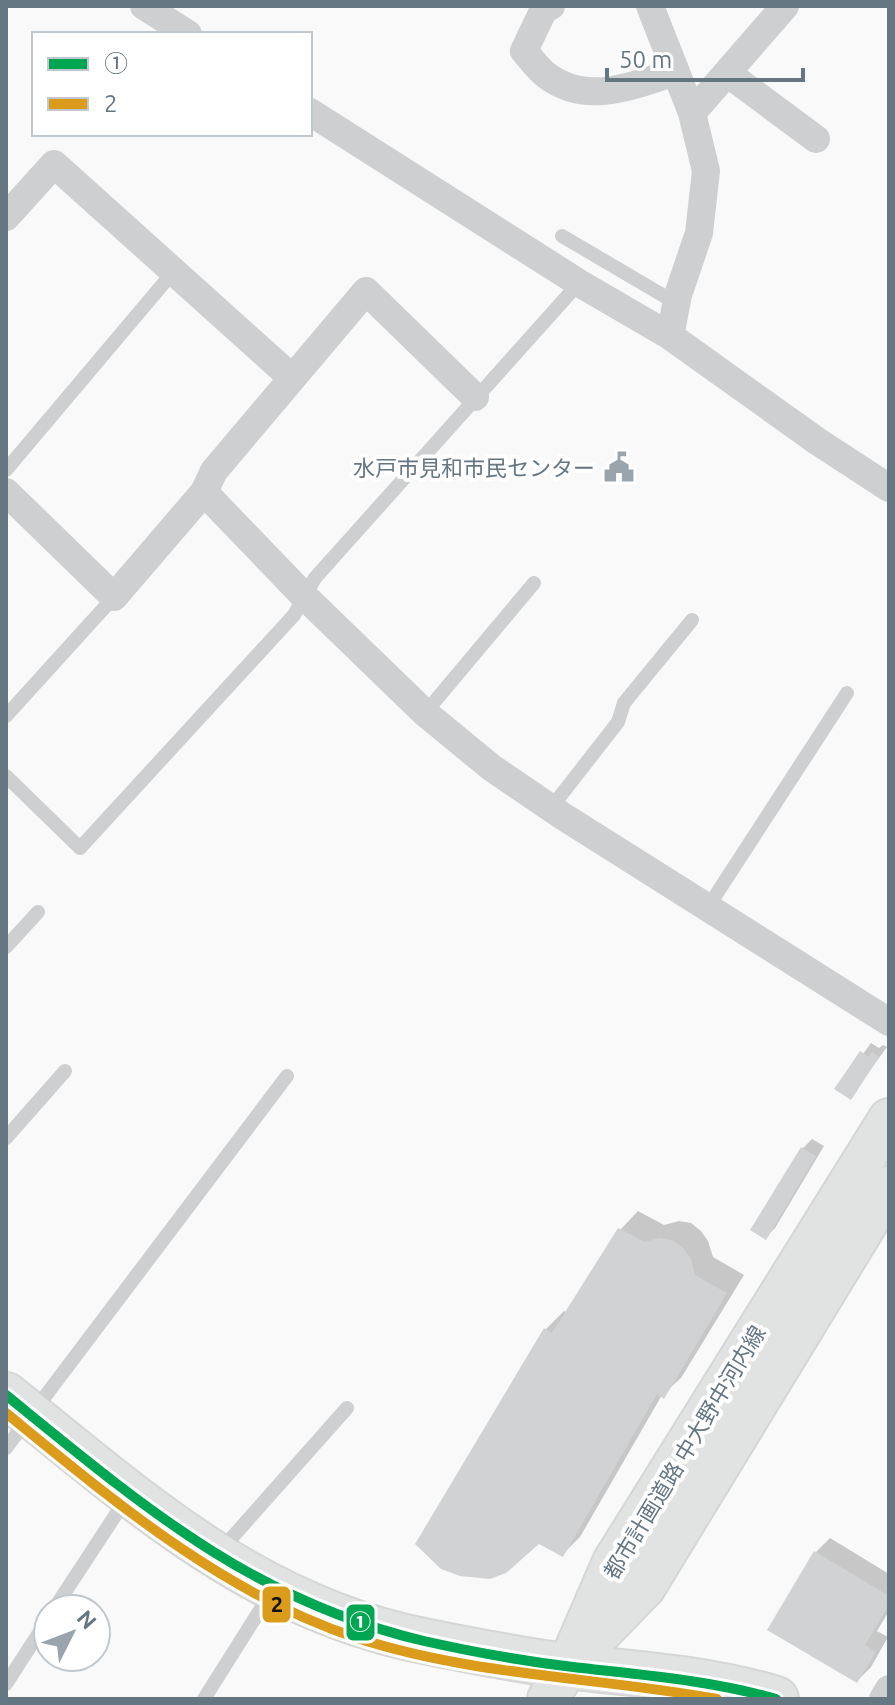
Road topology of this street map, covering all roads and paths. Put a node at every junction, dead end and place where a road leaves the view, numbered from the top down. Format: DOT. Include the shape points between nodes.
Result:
graph roads {
  1 [pos="144,6"];
  2 [pos="551,6"];
  3 [pos="650,6"];
  4 [pos="785,6"];
  5 [pos="185,32"];
  6 [pos="675,72"];
  7 [pos="727,73"];
  8 [pos="312,113"];
  9 [pos="692,113"];
  10 [pos="816,139"];
  11 [pos="6,217"];
  12 [pos="562,236"];
  13 [pos="174,271"];
  14 [pos="579,283"];
  15 [pos="676,303"];
  16 [pos="670,336"];
  17 [pos="291,377"];
  18 [pos="475,397"];
  19 [pos="6,470"];
  20 [pos="889,488"];
  21 [pos="6,492"];
  22 [pos="204,492"];
  23 [pos="534,583"];
  24 [pos="304,596"];
  25 [pos="114,597"];
  26 [pos="692,620"];
  27 [pos="847,693"];
  28 [pos="425,713"];
  29 [pos="6,716"];
  30 [pos="6,776"];
  31 [pos="551,808"];
  32 [pos="708,907"];
  33 [pos="38,912"];
  34 [pos="6,947"];
  35 [pos="889,1022"];
  36 [pos="65,1071"];
  37 [pos="287,1076"];
  38 [pos="889,1119"];
  39 [pos="6,1138"];
  40 [pos="889,1187"];
  41 [pos="347,1408"];
  42 [pos="14,1419"];
  43 [pos="128,1495"];
  44 [pos="215,1557"];
  45 [pos="274,1589"];
  46 [pos="64,1593"];
  47 [pos="32,1644"];
  48 [pos="558,1682"];
  49 [pos="6,1684"];
  50 [pos="889,1689"];
  51 [pos="204,1699"];
  52 [pos="776,1699"];
  53 [pos="883,1699"];
  1 -- 5 [label="street"];
  2 -- 6 [label="street" via="543,11 524,51 545,75 583,93 613,91"];
  3 -- 6 [label="street"];
  4 -- 7 [label="street"];
  6 -- 9 [label="street"];
  7 -- 9 [label="street"];
  7 -- 10 [label="street"];
  8 -- 14 [label="street"];
  9 -- 15 [label="street" via="706,171 699,233"];
  11 -- 13 [label="street" via="54,164"];
  12 -- 15 [label="lane"];
  13 -- 17 [label="street"];
  13 -- 19 [label="lane"];
  14 -- 16 [label="street"];
  14 -- 18 [label="lane"];
  15 -- 16 [label="street"];
  16 -- 20 [label="street"];
  17 -- 18 [label="street" via="366,291"];
  17 -- 22 [label="street" via="214,471"];
  18 -- 24 [label="lane"];
  21 -- 25 [label="street"];
  22 -- 24 [label="street"];
  22 -- 25 [label="street"];
  23 -- 28 [label="lane"];
  24 -- 28 [label="street"];
  24 -- 30 [label="lane" via="294,615 80,848"];
  25 -- 29 [label="lane"];
  26 -- 31 [label="lane" via="624,703 618,722"];
  27 -- 32 [label="lane"];
  28 -- 31 [label="street"];
  31 -- 32 [label="street"];
  32 -- 35 [label="street"];
  33 -- 34 [label="lane"];
  36 -- 39 [label="lane"];
  37 -- 42 [label="lane"];
  38 -- 48 [label="street, 都市計画道路 中大野中河内線" via="613,1562"];
  40 -- 48 [label="street, 都市計画道路 中大野中河内線" via="645,1587"];
  41 -- 44 [label="lane"];
  42 -- 43 [label="main road"];
  43 -- 44 [label="main road"];
  43 -- 46 [label="lane"];
  44 -- 45 [label="main road"];
  45 -- 48 [label="main road" via="338,1617"];
  45 -- 51 [label="lane"];
  47 -- 49 [label="lane"];
  48 -- 52 [label="main road" via="720,1685"];
  50 -- 53 [label="street"];
}
